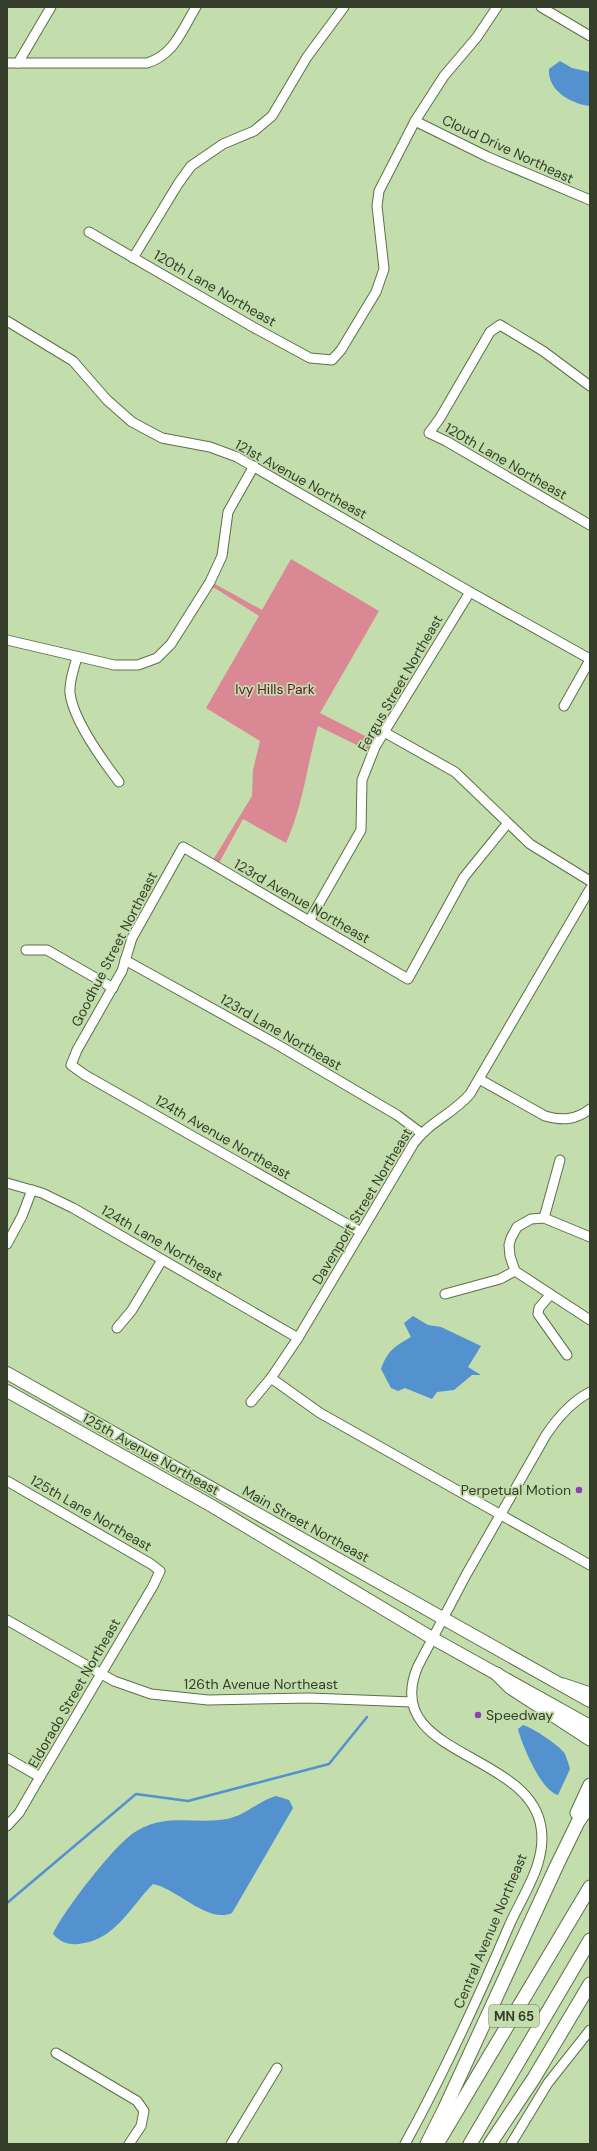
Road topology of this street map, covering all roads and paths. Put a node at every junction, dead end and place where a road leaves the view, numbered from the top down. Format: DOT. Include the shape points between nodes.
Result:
graph roads {
  1 [pos="51,7"];
  2 [pos="196,7"];
  3 [pos="344,7"];
  4 [pos="497,7"];
  5 [pos="541,7"];
  6 [pos="590,36"];
  7 [pos="7,63"];
  8 [pos="18,63"];
  9 [pos="416,121"];
  10 [pos="590,200"];
  11 [pos="89,232"];
  12 [pos="133,258"];
  13 [pos="501,315"];
  14 [pos="7,321"];
  15 [pos="500,325"];
  16 [pos="590,386"];
  17 [pos="254,466"];
  18 [pos="590,525"];
  19 [pos="470,592"];
  20 [pos="7,640"];
  21 [pos="77,657"];
  22 [pos="590,660"];
  23 [pos="564,706"];
  24 [pos="384,732"];
  25 [pos="119,782"];
  26 [pos="507,824"];
  27 [pos="183,847"];
  28 [pos="590,881"];
  29 [pos="590,889"];
  30 [pos="309,922"];
  31 [pos="26,950"];
  32 [pos="125,960"];
  33 [pos="113,988"];
  34 [pos="72,1064"];
  35 [pos="479,1079"];
  36 [pos="590,1109"];
  37 [pos="421,1133"];
  38 [pos="560,1160"];
  39 [pos="7,1183"];
  40 [pos="32,1190"];
  41 [pos="544,1218"];
  42 [pos="361,1232"];
  43 [pos="590,1237"];
  44 [pos="7,1244"];
  45 [pos="162,1260"];
  46 [pos="516,1272"];
  47 [pos="445,1294"];
  48 [pos="550,1295"];
  49 [pos="589,1318"];
  50 [pos="117,1328"];
  51 [pos="298,1338"];
  52 [pos="567,1354"];
  53 [pos="7,1373"];
  54 [pos="271,1378"];
  55 [pos="7,1391"];
  56 [pos="590,1392"];
  57 [pos="251,1402"];
  58 [pos="7,1481"];
  59 [pos="500,1514"];
  60 [pos="590,1565"];
  61 [pos="160,1571"];
  62 [pos="443,1618"];
  63 [pos="7,1620"];
  64 [pos="432,1638"];
  65 [pos="101,1674"];
  66 [pos="497,1674"];
  67 [pos="563,1685"];
  68 [pos="590,1694"];
  69 [pos="590,1701"];
  70 [pos="412,1702"];
  71 [pos="590,1726"];
  72 [pos="590,1739"];
  73 [pos="7,1758"];
  74 [pos="40,1777"];
  75 [pos="590,1785"];
  76 [pos="590,1805"];
  77 [pos="7,1826"];
  78 [pos="557,1865"];
  79 [pos="590,1887"];
  80 [pos="590,1940"];
  81 [pos="590,1984"];
  82 [pos="590,2030"];
  83 [pos="56,2053"];
  84 [pos="276,2068"];
  85 [pos="129,2144"];
  86 [pos="231,2144"];
  87 [pos="405,2144"];
  88 [pos="427,2144"];
  89 [pos="437,2144"];
  90 [pos="470,2144"];
  91 [pos="490,2144"];
  92 [pos="511,2144"];
  1 -- 8 [label="street"];
  2 -- 8 [label="street" via="168,53 147,64"];
  3 -- 12 [label="street" via="307,57 272,116 254,131 223,144 191,166"];
  4 -- 9 [label="street" via="477,37 444,76"];
  5 -- 6 [label="street"];
  7 -- 8 [label="street"];
  9 -- 10 [label="street, Cloud Drive Northeast" via="488,157"];
  9 -- 12 [label="street, 120th Lane Northeast" via="379,191 377,206 384,269 376,292 340,350 330,360 310,358"];
  11 -- 12 [label="street, 120th Lane Northeast"];
  13 -- 15 [label="street"];
  14 -- 17 [label="street, 121st Avenue Northeast" via="74,361 118,412 148,431 175,442 210,447"];
  15 -- 16 [label="street" via="543,351"];
  15 -- 18 [label="street, 120th Lane Northeast" via="490,332 429,434 446,441"];
  17 -- 19 [label="street, 121st Avenue Northeast"];
  17 -- 21 [label="street" via="228,512 222,556 210,582 168,648 156,658 129,666"];
  19 -- 22 [label="street, 121st Avenue Northeast"];
  19 -- 24 [label="street, Fergus Street Northeast"];
  20 -- 21 [label="street"];
  21 -- 25 [label="street" via="70,679 72,705"];
  22 -- 23 [label="street"];
  24 -- 26 [label="street" via="455,772"];
  24 -- 30 [label="street, Fergus Street Northeast" via="362,780 361,830"];
  26 -- 28 [label="street" via="530,844"];
  26 -- 30 [label="street, 123rd Avenue Northeast" via="464,877 408,979"];
  27 -- 30 [label="street, 123rd Avenue Northeast"];
  27 -- 32 [label="street, Goodhue Street Northeast" via="132,938"];
  29 -- 35 [label="street, Davenport Street Northeast"];
  31 -- 33 [label="street" via="46,950"];
  32 -- 33 [label="street, Goodhue Street Northeast"];
  32 -- 37 [label="street, 123rd Lane Northeast" via="397,1115"];
  33 -- 34 [label="street, Goodhue Street Northeast" via="77,1050"];
  34 -- 42 [label="street, 124th Avenue Northeast" via="85,1075"];
  35 -- 36 [label="street" via="545,1116 556,1119 574,1118"];
  35 -- 37 [label="street, Davenport Street Northeast" via="462,1104"];
  37 -- 42 [label="street, Davenport Street Northeast"];
  38 -- 41 [label="street"];
  39 -- 40 [label="street, 124th Lane Northeast"];
  40 -- 44 [label="street"];
  40 -- 45 [label="street, 124th Lane Northeast" via="73,1208"];
  41 -- 43 [label="street"];
  41 -- 46 [label="street" via="531,1219 517,1227 511,1238 510,1256"];
  42 -- 51 [label="street, Davenport Street Northeast"];
  45 -- 50 [label="street" via="132,1310"];
  45 -- 51 [label="street, 124th Lane Northeast"];
  46 -- 47 [label="street"];
  46 -- 48 [label="street"];
  48 -- 49 [label="street"];
  48 -- 52 [label="street" via="539,1308 538,1314"];
  51 -- 54 [label="street, Davenport Street Northeast"];
  53 -- 62 [label="main road, Main Street Northeast"];
  54 -- 57 [label="street, Davenport Street Northeast"];
  54 -- 59 [label="street" via="320,1413"];
  55 -- 64 [label="main road, 125th Avenue Northeast" via="212,1506"];
  56 -- 59 [label="street, Central Avenue Northeast" via="581,1396 560,1415"];
  58 -- 61 [label="street, 125th Lane Northeast"];
  59 -- 60 [label="street"];
  59 -- 62 [label="street, Central Avenue Northeast"];
  61 -- 65 [label="street, Eldorado Street Northeast"];
  62 -- 64 [label="street, Central Avenue Northeast"];
  62 -- 67 [label="main road, Main Street Northeast"];
  63 -- 65 [label="street, 126th Avenue Northeast"];
  64 -- 66 [label="main road"];
  64 -- 70 [label="street, Central Avenue Northeast" via="415,1673 411,1691"];
  65 -- 70 [label="street, 126th Avenue Northeast" via="132,1689 187,1698 310,1698"];
  65 -- 74 [label="street, Eldorado Street Northeast"];
  66 -- 71 [label="main road"];
  66 -- 72 [label="highway" via="510,1687"];
  67 -- 68 [label="highway"];
  67 -- 69 [label="main road, Main Street Northeast"];
  70 -- 87 [label="street, Central Avenue Northeast" via="419,1720 431,1733 510,1781 524,1793 538,1815 542,1842 536,1870 510,1923 467,2025"];
  73 -- 74 [label="street"];
  74 -- 77 [label="street, Eldorado Street Northeast" via="19,1813"];
  75 -- 78 [label="highway" via="573,1820"];
  76 -- 78 [label="highway" via="578,1822"];
  78 -- 88 [label="highway"];
  79 -- 89 [label="highway, MN 65"];
  80 -- 90 [label="highway, MN 65"];
  81 -- 91 [label="highway" via="548,2055"];
  82 -- 92 [label="street" via="548,2083"];
  83 -- 85 [label="street" via="137,2101 144,2111 141,2126"];
  84 -- 86 [label="street"];
}
